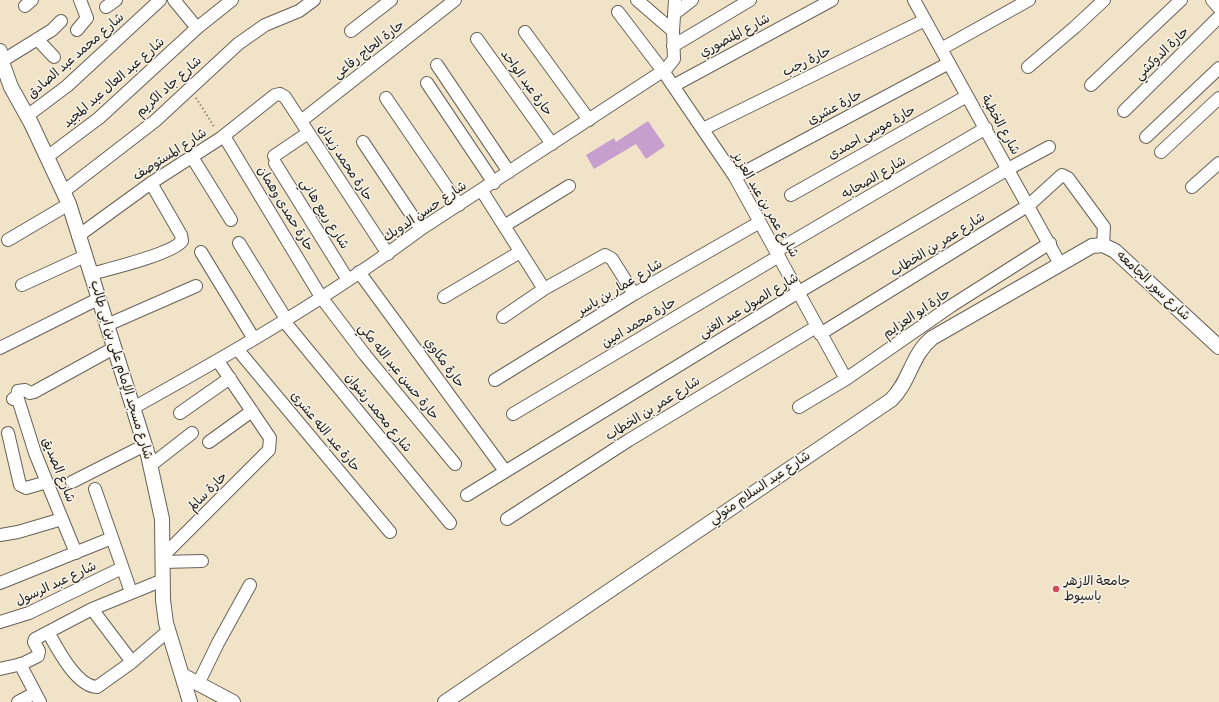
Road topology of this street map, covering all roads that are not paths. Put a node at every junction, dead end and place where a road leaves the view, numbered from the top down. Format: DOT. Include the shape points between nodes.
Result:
graph roads {
  1 [pos="80,0"];
  2 [pos="160,0"];
  3 [pos="174,0"];
  4 [pos="232,0"];
  5 [pos="314,0"];
  6 [pos="391,0"];
  7 [pos="455,0"];
  8 [pos="637,0"];
  9 [pos="675,0"];
  10 [pos="692,0"];
  11 [pos="750,0"];
  12 [pos="832,0"];
  13 [pos="914,0"];
  14 [pos="1029,0"];
  15 [pos="1104,0"];
  16 [pos="1181,0"];
  17 [pos="1217,7"];
  18 [pos="618,12"];
  19 [pos="674,14"];
  20 [pos="925,20"];
  21 [pos="61,21"];
  22 [pos="197,28"];
  23 [pos="77,30"];
  24 [pos="351,31"];
  25 [pos="673,31"];
  26 [pos="525,32"];
  27 [pos="37,39"];
  28 [pos="477,39"];
  29 [pos="674,46"];
  30 [pos="941,49"];
  31 [pos="1,56"];
  32 [pos="54,57"];
  33 [pos="949,63"];
  34 [pos="437,65"];
  35 [pos="1028,67"];
  36 [pos="1219,68"];
  37 [pos="663,71"];
  38 [pos="427,83"];
  39 [pos="1091,85"];
  40 [pos="673,86"];
  41 [pos="275,96"];
  42 [pos="967,96"];
  43 [pos="386,98"];
  44 [pos="1219,98"];
  45 [pos="1124,110"];
  46 [pos="27,116"];
  47 [pos="589,120"];
  48 [pos="300,121"];
  49 [pos="986,128"];
  50 [pos="703,129"];
  51 [pos="308,133"];
  52 [pos="222,137"];
  53 [pos="1146,138"];
  54 [pos="363,142"];
  55 [pos="552,144"];
  56 [pos="1049,147"];
  57 [pos="1161,152"];
  58 [pos="47,157"];
  59 [pos="192,157"];
  60 [pos="1219,163"];
  61 [pos="1008,169"];
  62 [pos="509,172"];
  63 [pos="735,177"];
  64 [pos="151,183"];
  65 [pos="494,183"];
  66 [pos="569,186"];
  67 [pos="1192,187"];
  68 [pos="482,190"];
  69 [pos="791,195"];
  70 [pos="66,198"];
  71 [pos="460,205"];
  72 [pos="1029,205"];
  73 [pos="231,220"];
  74 [pos="760,222"];
  75 [pos="504,226"];
  76 [pos="421,229"];
  77 [pos="78,236"];
  78 [pos="8,240"];
  79 [pos="239,243"];
  80 [pos="1050,243"];
  81 [pos="1103,245"];
  82 [pos="201,252"];
  83 [pos="520,252"];
  84 [pos="388,254"];
  85 [pos="777,254"];
  86 [pos="85,256"];
  87 [pos="1060,264"];
  88 [pos="360,272"];
  89 [pos="90,274"];
  90 [pos="348,280"];
  91 [pos="22,285"];
  92 [pos="196,286"];
  93 [pos="544,289"];
  94 [pos="797,292"];
  95 [pos="634,294"];
  96 [pos="321,297"];
  97 [pos="444,297"];
  98 [pos="98,299"];
  99 [pos="503,317"];
  100 [pos="285,320"];
  101 [pos="107,325"];
  102 [pos="818,330"];
  103 [pos="254,339"];
  104 [pos="1219,347"];
  105 [pos="0,348"];
  106 [pos="114,348"];
  107 [pos="238,350"];
  108 [pos="218,361"];
  109 [pos="230,378"];
  110 [pos="846,379"];
  111 [pos="496,380"];
  112 [pos="799,406"];
  113 [pos="133,408"];
  114 [pos="252,411"];
  115 [pos="180,413"];
  116 [pos="513,414"];
  117 [pos="8,433"];
  118 [pos="192,433"];
  119 [pos="209,442"];
  120 [pos="145,445"];
  121 [pos="455,464"];
  122 [pos="150,465"];
  123 [pos="505,471"];
  124 [pos="47,482"];
  125 [pos="72,482"];
  126 [pos="95,489"];
  127 [pos="467,495"];
  128 [pos="62,519"];
  129 [pos="506,519"];
  130 [pos="450,524"];
  131 [pos="390,532"];
  132 [pos="0,535"];
  133 [pos="112,538"];
  134 [pos="76,553"];
  135 [pos="162,559"];
  136 [pos="202,561"];
  137 [pos="122,568"];
  138 [pos="163,580"];
  139 [pos="0,583"];
  140 [pos="250,585"];
  141 [pos="131,592"];
  142 [pos="92,609"];
  143 [pos="0,622"];
  144 [pos="168,631"];
  145 [pos="48,632"];
  146 [pos="132,662"];
  147 [pos="20,664"];
  148 [pos="0,669"];
  149 [pos="182,675"];
  150 [pos="198,684"];
  151 [pos="37,698"];
  152 [pos="18,702"];
  153 [pos="190,702"];
  154 [pos="233,702"];
  155 [pos="445,702"];
  1 -- 23 [label="street" via="87,19"];
  2 -- 46 [label="street, شارع محمد عبد الصادق" via="67,86"];
  3 -- 22 [label="street"];
  4 -- 22 [label="street, شارع عبد العال عبد المجيد"];
  5 -- 70 [label="street, شارع جاد الكريم" via="299,11 265,25 228,53"];
  6 -- 24 [label="street"];
  7 -- 48 [label="street, حارة الحاج رفاعى"];
  8 -- 25 [label="street"];
  9 -- 19 [label="street, شارع حسن الدويك"];
  10 -- 19 [label="street"];
  11 -- 29 [label="street"];
  12 -- 40 [label="street, شارع المنصوري"];
  13 -- 20 [label="street, شارع الخطبة"];
  14 -- 30 [label="street"];
  15 -- 35 [label="street"];
  16 -- 39 [label="street"];
  17 -- 45 [label="street, حارة الدوكشي"];
  18 -- 37 [label="street, شارع عمر بن عبد العزيز"];
  19 -- 25 [label="street, شارع حسن الدويك"];
  20 -- 30 [label="street, شارع الخطبة"];
  20 -- 50 [label="street, حارة رجب"];
  21 -- 27 [label="street"];
  22 -- 58 [label="street, شارع عبد العال عبد المجيد" via="99,118"];
  25 -- 29 [label="street, شارع حسن الدويك"];
  26 -- 47 [label="street"];
  27 -- 31 [label="street"];
  27 -- 32 [label="street"];
  28 -- 55 [label="street, حارة عبد الواحد"];
  29 -- 37 [label="street, شارع حسن الدويك" via="673,62"];
  30 -- 33 [label="street, شارع الخطبة"];
  31 -- 46 [label="street, شارع مسجد الإمام على بن ابى طالب" via="11,86"];
  33 -- 42 [label="street, شارع الخطبة"];
  33 -- 63 [label="street, حارة عشرى"];
  34 -- 62 [label="street"];
  36 -- 53 [label="street"];
  37 -- 40 [label="street, شارع عمر بن عبد العزيز"];
  37 -- 47 [label="street, شارع حسن الدويك"];
  38 -- 65 [label="street"];
  40 -- 50 [label="street, شارع عمر بن عبد العزيز"];
  41 -- 48 [label="street, حارة محمد زيدان" via="280,94 285,97"];
  41 -- 52 [label="street, شارع المستوصف"];
  42 -- 49 [label="street, شارع الخطبة"];
  42 -- 69 [label="street, حارة موسى احمدى"];
  43 -- 71 [label="street"];
  44 -- 57 [label="street"];
  46 -- 58 [label="street, شارع مسجد الإمام على بن ابى طالب"];
  47 -- 55 [label="street, شارع حسن الدويك"];
  48 -- 51 [label="street, حارة محمد زيدان"];
  49 -- 61 [label="street, شارع الخطبة"];
  49 -- 85 [label="street, شارع الصحابه"];
  50 -- 63 [label="street, شارع عمر بن عبد العزيز"];
  51 -- 84 [label="street, حارة محمد زيدان"];
  51 -- 90 [label="street, شارع ربيع هاني" via="274,160"];
  52 -- 59 [label="street, شارع المستوصف"];
  52 -- 96 [label="street, حارة حمدى وهمان"];
  54 -- 76 [label="street"];
  55 -- 62 [label="street, شارع حسن الدويك"];
  56 -- 61 [label="street, شارع الصول عبد الغنى"];
  58 -- 70 [label="street, شارع مسجد الإمام على بن ابى طالب"];
  59 -- 64 [label="street, شارع المستوصف"];
  59 -- 73 [label="street"];
  60 -- 67 [label="street"];
  61 -- 72 [label="street, شارع الخطبة"];
  61 -- 94 [label="street, شارع الصول عبد الغنى"];
  62 -- 65 [label="street, شارع حسن الدويك"];
  63 -- 74 [label="street, شارع عمر بن عبد العزيز"];
  64 -- 77 [label="street, شارع المستوصف"];
  64 -- 89 [label="street" via="181,235 182,242 165,252"];
  65 -- 68 [label="street, شارع حسن الدويك"];
  66 -- 75 [label="street"];
  68 -- 71 [label="street, شارع حسن الدويك"];
  68 -- 75 [label="street"];
  70 -- 77 [label="street, شارع مسجد الإمام على بن ابى طالب"];
  70 -- 78 [label="street, شارع جاد الكريم"];
  71 -- 76 [label="street, شارع حسن الدويك"];
  72 -- 80 [label="street, شارع الخطبة"];
  72 -- 81 [label="street, شارع عمر بن الخطاب" via="1060,176 1065,176 1104,227"];
  72 -- 102 [label="street, شارع عمر بن الخطاب"];
  74 -- 85 [label="street, شارع عمر بن عبد العزيز"];
  74 -- 95 [label="street, شارع عمار بن ياسر"];
  75 -- 83 [label="street"];
  76 -- 84 [label="street, شارع حسن الدويك"];
  77 -- 86 [label="street, شارع مسجد الإمام على بن ابى طالب"];
  79 -- 100 [label="street, شارع محمد رشوان"];
  80 -- 87 [label="street, شارع الخطبة"];
  80 -- 110 [label="street, حارة ابو العزايم" via="951,306"];
  81 -- 87 [label="street, شارع سور الجامعه" via="1092,246"];
  81 -- 104 [label="street, شارع سور الجامعه" via="1116,251"];
  82 -- 103 [label="street"];
  83 -- 93 [label="street"];
  83 -- 97 [label="street"];
  84 -- 88 [label="street, شارع حسن الدويك"];
  85 -- 94 [label="street, شارع عمر بن عبد العزيز"];
  85 -- 116 [label="street, حارة محمد امين"];
  86 -- 89 [label="street, شارع مسجد الإمام على بن ابى طالب"];
  86 -- 91 [label="street"];
  87 -- 155 [label="street, شارع عبد السلام متولي" via="932,338 917,353 906,382 891,400"];
  88 -- 90 [label="street, شارع حسن الدويك"];
  88 -- 123 [label="street, حارة مكاوي"];
  89 -- 98 [label="street, شارع مسجد الإمام على بن ابى طالب"];
  90 -- 96 [label="street, شارع حسن الدويك"];
  92 -- 101 [label="street"];
  93 -- 95 [label="street" via="605,255 612,259"];
  93 -- 99 [label="street"];
  94 -- 102 [label="street, شارع عمر بن عبد العزيز"];
  94 -- 123 [label="street, شارع الصول عبد الغنى"];
  95 -- 111 [label="street, شارع عمار بن ياسر"];
  96 -- 100 [label="street, شارع حسن الدويك"];
  96 -- 121 [label="street, حارة حسن عبد الله مكي" via="365,356"];
  98 -- 101 [label="street, شارع مسجد الإمام على بن ابى طالب"];
  98 -- 105 [label="street"];
  100 -- 103 [label="street, شارع حسن الدويك"];
  100 -- 130 [label="street, شارع محمد رشوان"];
  101 -- 106 [label="street, شارع مسجد الإمام على بن ابى طالب"];
  102 -- 110 [label="street, شارع عمر بن عبد العزيز"];
  102 -- 129 [label="street, شارع عمر بن الخطاب" via="629,440"];
  103 -- 107 [label="street, شارع حسن الدويك"];
  106 -- 113 [label="street, شارع مسجد الإمام على بن ابى طالب"];
  106 -- 124 [label="street, شارع الصديق" via="34,392 18,391 14,398"];
  107 -- 108 [label="street, شارع حسن الدويك"];
  107 -- 131 [label="street, حارة عبد الله عشرى"];
  108 -- 109 [label="street"];
  108 -- 113 [label="street, شارع حسن الدويك"];
  109 -- 114 [label="street"];
  109 -- 115 [label="street"];
  110 -- 112 [label="street, حارة ابو العزايم"];
  113 -- 120 [label="street, شارع مسجد الإمام على بن ابى طالب"];
  114 -- 119 [label="street"];
  114 -- 135 [label="street, حارة سالم" via="270,438 269,450"];
  117 -- 124 [label="street" via="20,485 26,488"];
  118 -- 122 [label="street"];
  120 -- 122 [label="street, شارع مسجد الإمام على بن ابى طالب"];
  120 -- 125 [label="street"];
  122 -- 135 [label="street, شارع مسجد الإمام على بن ابى طالب" via="162,519"];
  123 -- 127 [label="street, شارع الصول عبد الغنى"];
  124 -- 128 [label="street, شارع الصديق"];
  126 -- 133 [label="street"];
  128 -- 132 [label="street"];
  128 -- 134 [label="street, شارع الصديق"];
  133 -- 134 [label="street"];
  133 -- 137 [label="street"];
  134 -- 139 [label="street"];
  135 -- 136 [label="street"];
  135 -- 138 [label="street, شارع مسجد الإمام على بن ابى طالب"];
  137 -- 141 [label="street"];
  137 -- 143 [label="street, شارع عبد الرسول" via="29,613"];
  138 -- 141 [label="street"];
  138 -- 144 [label="street, شارع مسجد الإمام على بن ابى طالب" via="164,612"];
  140 -- 150 [label="street"];
  141 -- 142 [label="street"];
  142 -- 145 [label="street"];
  142 -- 146 [label="street"];
  144 -- 146 [label="street"];
  144 -- 149 [label="street, شارع مسجد الإمام على بن ابى طالب"];
  145 -- 146 [label="street" via="73,670 90,685 100,686"];
  145 -- 147 [label="street" via="34,640 39,651 38,656"];
  147 -- 148 [label="street"];
  147 -- 151 [label="street"];
  149 -- 150 [label="street"];
  149 -- 153 [label="street, شارع مسجد الإمام على بن ابى طالب"];
  150 -- 154 [label="street"];
  151 -- 152 [label="street"];
}
